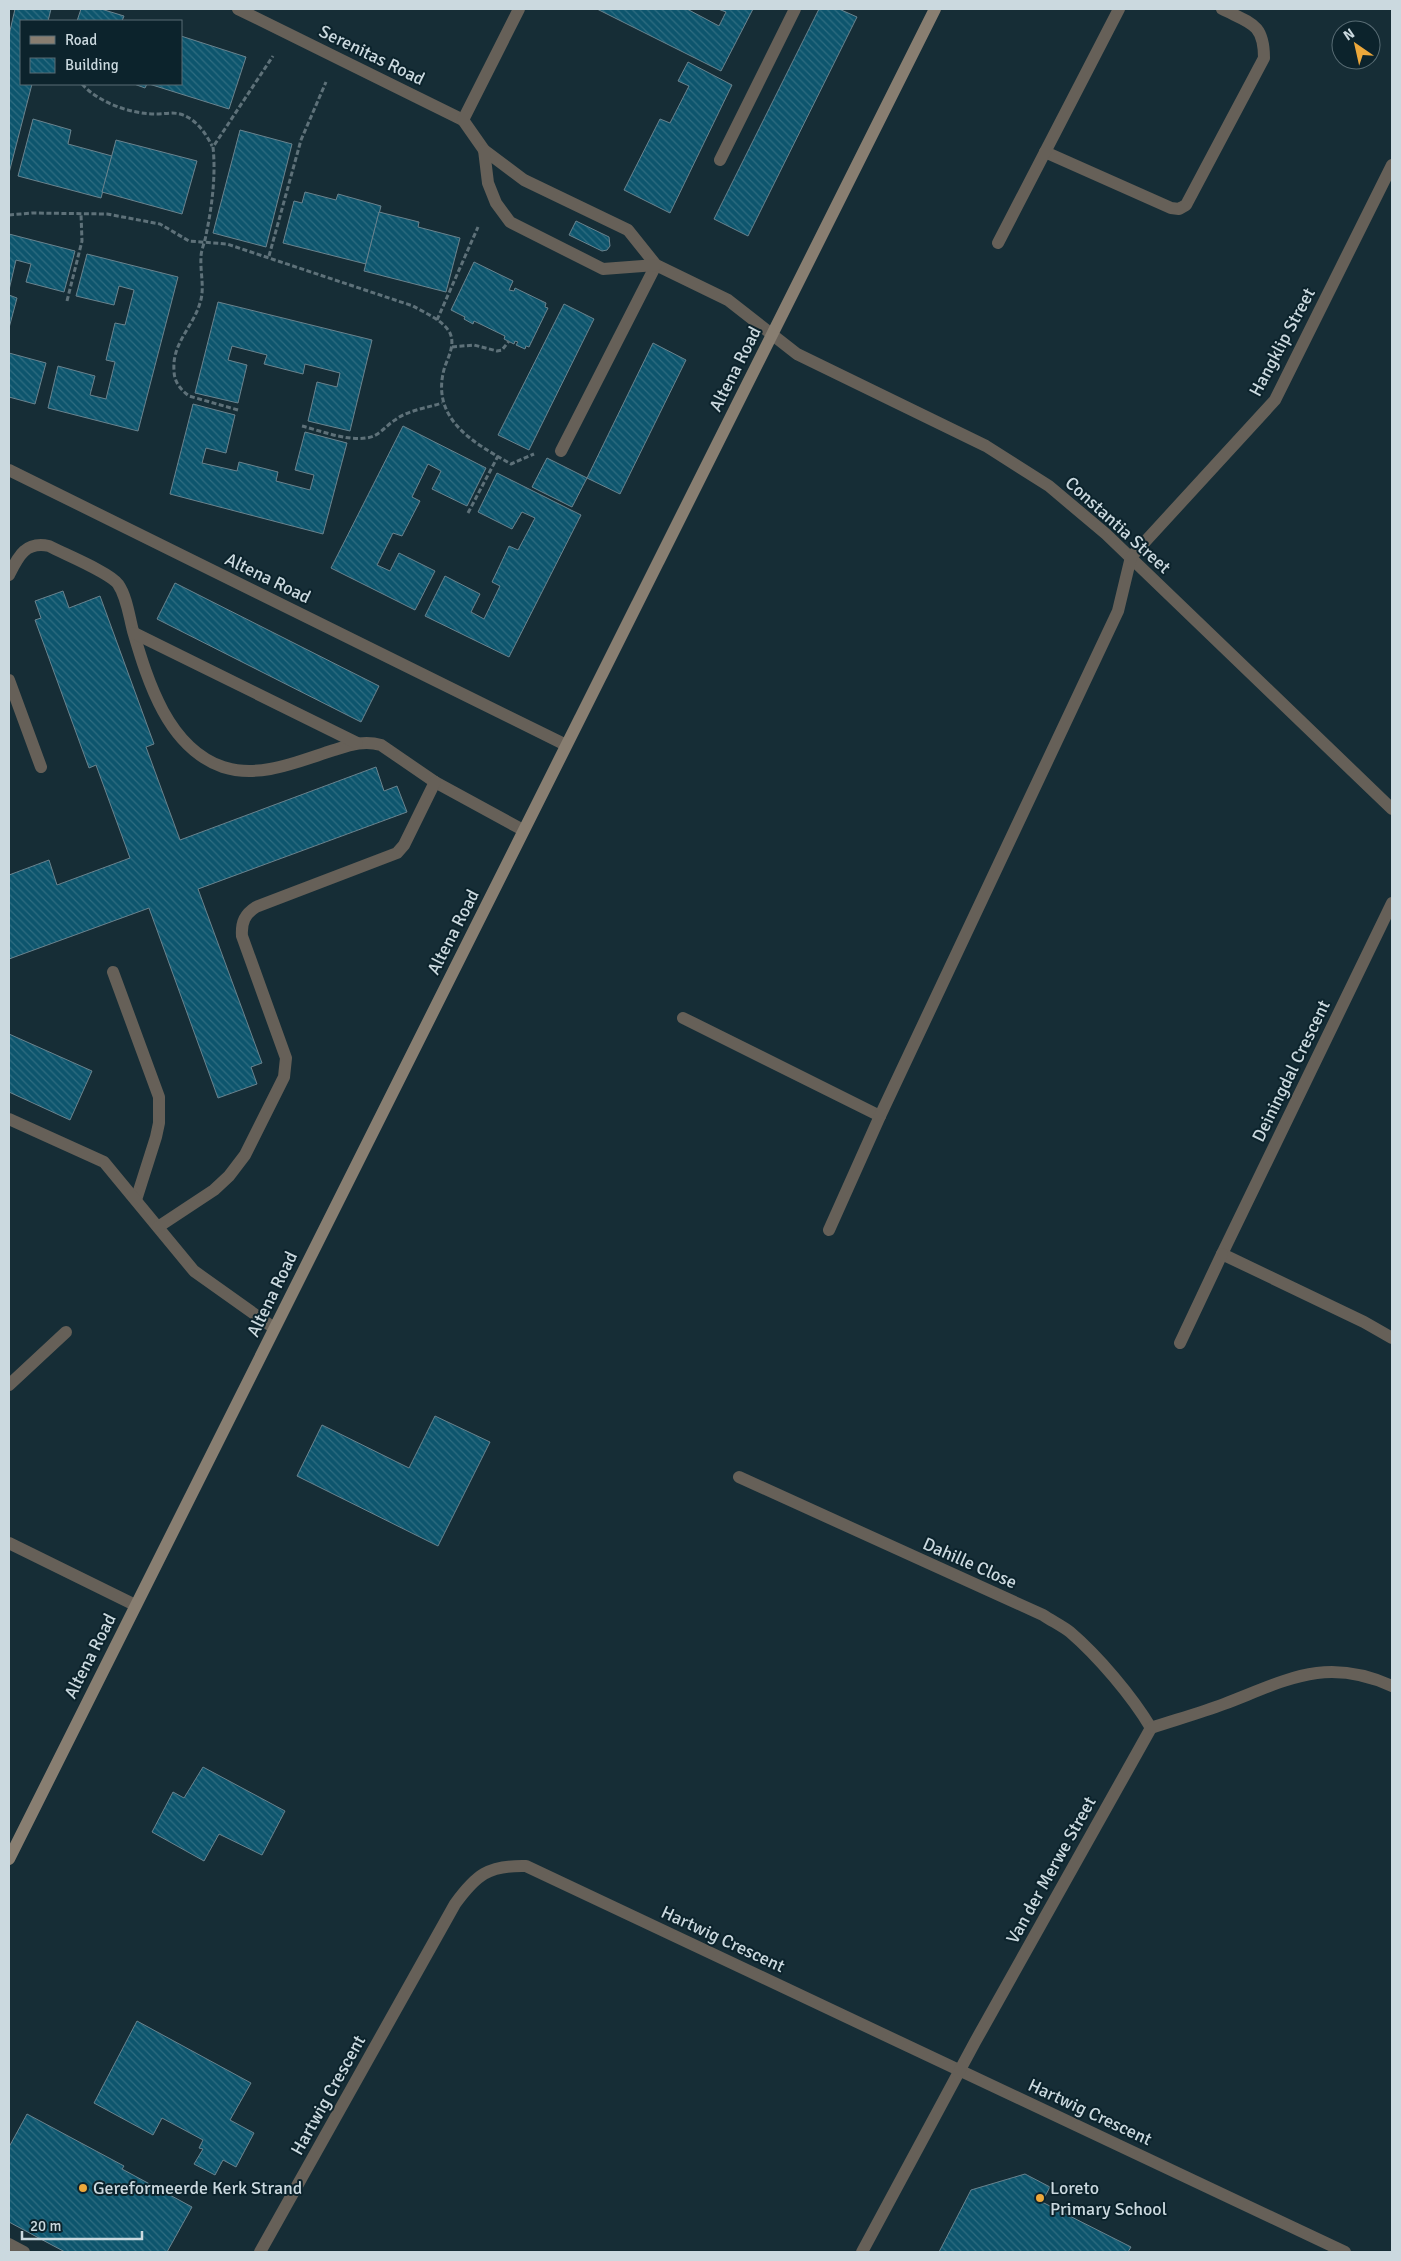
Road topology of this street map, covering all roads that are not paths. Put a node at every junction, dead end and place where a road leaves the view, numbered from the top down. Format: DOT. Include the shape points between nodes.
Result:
graph roads {
  1 [pos="238,9"];
  2 [pos="519,9"];
  3 [pos="795,9"];
  4 [pos="935,9"];
  5 [pos="1118,9"];
  6 [pos="1222,9"];
  7 [pos="463,120"];
  8 [pos="484,150"];
  9 [pos="1045,152"];
  10 [pos="720,160"];
  11 [pos="1392,166"];
  12 [pos="998,243"];
  13 [pos="656,265"];
  14 [pos="772,334"];
  15 [pos="561,451"];
  16 [pos="9,470"];
  17 [pos="1131,557"];
  18 [pos="9,575"];
  19 [pos="134,633"];
  20 [pos="9,680"];
  21 [pos="357,743"];
  22 [pos="566,745"];
  23 [pos="40,767"];
  24 [pos="435,782"];
  25 [pos="1392,809"];
  26 [pos="523,830"];
  27 [pos="1392,903"];
  28 [pos="113,972"];
  29 [pos="684,1018"];
  30 [pos="880,1116"];
  31 [pos="9,1119"];
  32 [pos="136,1200"];
  33 [pos="158,1227"];
  34 [pos="829,1230"];
  35 [pos="1222,1254"];
  36 [pos="274,1328"];
  37 [pos="66,1332"];
  38 [pos="1392,1338"];
  39 [pos="1180,1343"];
  40 [pos="9,1385"];
  41 [pos="739,1477"];
  42 [pos="9,1543"];
  43 [pos="135,1605"];
  44 [pos="1392,1686"];
  45 [pos="1151,1728"];
  46 [pos="9,1859"];
  47 [pos="960,2070"];
  48 [pos="9,2244"];
  49 [pos="24,2252"];
  50 [pos="260,2252"];
  51 [pos="862,2252"];
  52 [pos="1345,2252"];
  1 -- 7 [label="street, Serenitas Road"];
  2 -- 7 [label="street"];
  3 -- 10 [label="street"];
  4 -- 14 [label="street, Altena Road"];
  5 -- 9 [label="street"];
  6 -- 9 [label="street" via="1254,25 1261,33 1264,58 1186,205 1180,209 1171,208"];
  7 -- 8 [label="street, Serenitas Road"];
  8 -- 13 [label="street, Serenitas Road" via="524,180 628,230"];
  8 -- 13 [label="street, Serenitas Road" via="488,183 496,203 510,222 603,270"];
  9 -- 12 [label="street"];
  11 -- 17 [label="street, Hangklip Street" via="1275,400"];
  13 -- 14 [label="street, Serenitas Road" via="728,300"];
  13 -- 15 [label="street"];
  14 -- 17 [label="street, Constantia Street" via="797,354 986,446 1020,466 1056,492"];
  14 -- 22 [label="street, Altena Road"];
  16 -- 22 [label="street, Altena Road"];
  17 -- 25 [label="street, Constantia Street"];
  17 -- 30 [label="street" via="1118,611"];
  18 -- 19 [label="street" via="25,549 32,545 49,546 113,579 124,597"];
  19 -- 21 [label="street"];
  19 -- 21 [label="street" via="145,673 175,732 209,761 225,767 278,768"];
  20 -- 23 [label="street"];
  21 -- 24 [label="street" via="381,745"];
  22 -- 26 [label="street, Altena Road"];
  24 -- 26 [label="street"];
  24 -- 33 [label="street" via="398,853 256,907 243,919 242,936 286,1058 284,1077 244,1155 229,1176 214,1190"];
  26 -- 36 [label="street, Altena Road"];
  27 -- 35 [label="street, Deiningdal Crescent"];
  28 -- 32 [label="street" via="159,1097 156,1137"];
  29 -- 30 [label="street"];
  30 -- 34 [label="street"];
  31 -- 32 [label="street" via="104,1162"];
  32 -- 33 [label="street"];
  33 -- 36 [label="street" via="194,1271"];
  35 -- 38 [label="street"];
  35 -- 39 [label="street, Deiningdal Crescent"];
  36 -- 43 [label="street, Altena Road"];
  37 -- 40 [label="street"];
  41 -- 45 [label="street, Dahille Close" via="1043,1615 1070,1632 1093,1656"];
  42 -- 43 [label="street"];
  43 -- 46 [label="street, Altena Road"];
  44 -- 45 [label="street" via="1352,1672 1329,1670 1303,1674"];
  45 -- 47 [label="street, Van der Merwe Street"];
  47 -- 50 [label="street, Hartwig Crescent" via="526,1866 497,1867 472,1881 455,1904"];
  47 -- 51 [label="street, Van der Merwe Street"];
  47 -- 52 [label="street, Hartwig Crescent"];
  48 -- 49 [label="street"];
}
